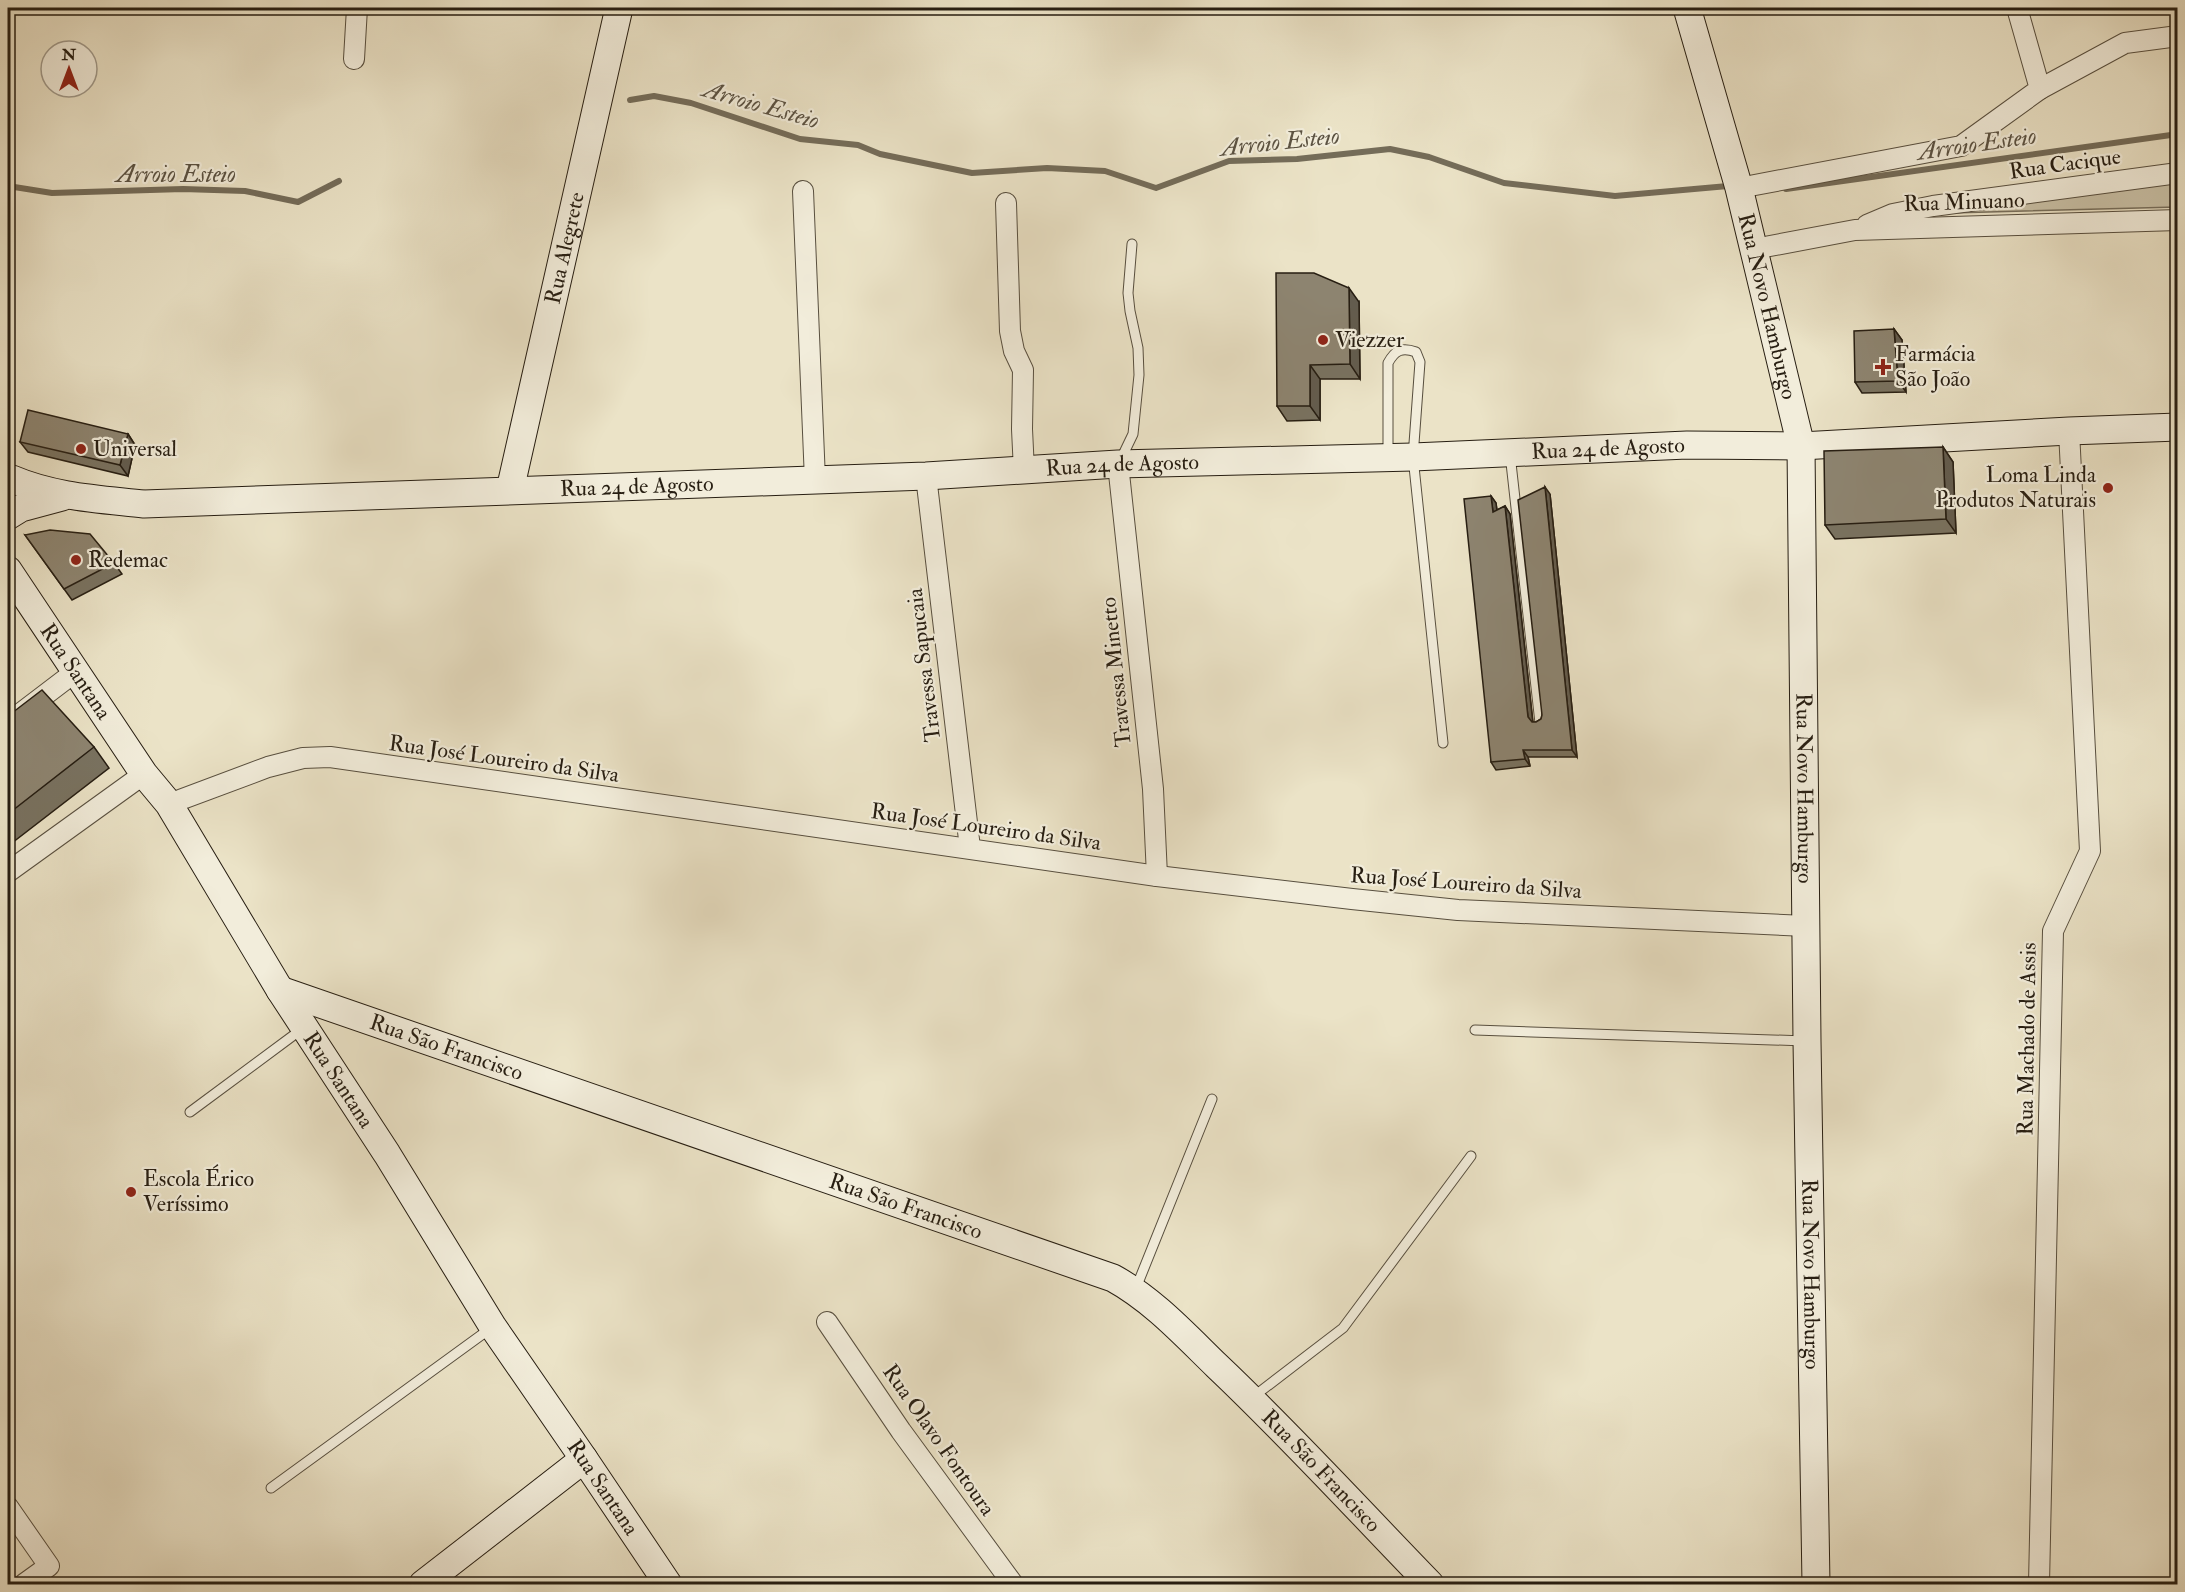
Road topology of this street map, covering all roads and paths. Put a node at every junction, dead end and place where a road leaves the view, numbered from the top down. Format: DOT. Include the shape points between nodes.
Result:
graph roads {
  1 [pos="357,8"];
  2 [pos="619,8"];
  3 [pos="1686,8"];
  4 [pos="2017,8"];
  5 [pos="2178,36"];
  6 [pos="354,59"];
  7 [pos="2040,89"];
  8 [pos="2178,172"];
  9 [pos="1739,188"];
  10 [pos="803,191"];
  11 [pos="1006,203"];
  12 [pos="2178,220"];
  13 [pos="1855,230"];
  14 [pos="1132,244"];
  15 [pos="1754,249"];
  16 [pos="2178,427"];
  17 [pos="2069,431"];
  18 [pos="1801,446"];
  19 [pos="1509,452"];
  20 [pos="1400,457"];
  21 [pos="1118,464"];
  22 [pos="1024,471"];
  23 [pos="926,476"];
  24 [pos="10,477"];
  25 [pos="815,480"];
  26 [pos="510,490"];
  27 [pos="69,496"];
  28 [pos="8,515"];
  29 [pos="8,563"];
  30 [pos="75,672"];
  31 [pos="8,723"];
  32 [pos="1540,723"];
  33 [pos="1443,743"];
  34 [pos="144,774"];
  35 [pos="169,804"];
  36 [pos="970,848"];
  37 [pos="8,872"];
  38 [pos="1157,876"];
  39 [pos="1806,926"];
  40 [pos="280,990"];
  41 [pos="304,1028"];
  42 [pos="1475,1030"];
  43 [pos="1807,1041"];
  44 [pos="1212,1099"];
  45 [pos="190,1112"];
  46 [pos="1471,1156"];
  47 [pos="1135,1290"];
  48 [pos="827,1322"];
  49 [pos="493,1327"];
  50 [pos="1251,1398"];
  51 [pos="584,1459"];
  52 [pos="271,1488"];
  53 [pos="8,1507"];
  54 [pos="24,1584"];
  55 [pos="423,1584"];
  56 [pos="668,1584"];
  57 [pos="1013,1584"];
  58 [pos="1430,1584"];
  59 [pos="1816,1584"];
  60 [pos="2039,1584"];
  1 -- 6 [label="street"];
  2 -- 26 [label="street, Rua Alegrete"];
  3 -- 9 [label="street, Rua Novo Hamburgo"];
  4 -- 7 [label="street"];
  5 -- 7 [label="street" via="2125,44"];
  7 -- 9 [label="street" via="1961,146"];
  8 -- 13 [label="street, Rua Cacique" via="1934,206 1893,214"];
  9 -- 15 [label="street, Rua Novo Hamburgo"];
  10 -- 25 [label="street"];
  11 -- 22 [label="street" via="1010,331 1023,370"];
  12 -- 13 [label="street, Rua Minuano"];
  13 -- 15 [label="street, Rua Minuano"];
  14 -- 21 [label="lane" via="1128,293 1139,375 1133,434"];
  15 -- 18 [label="street, Rua Novo Hamburgo"];
  16 -- 17 [label="street, Rua 24 de Agosto"];
  17 -- 18 [label="street, Rua 24 de Agosto"];
  17 -- 60 [label="street, Rua Machado de Assis" via="2090,852 2053,931"];
  18 -- 19 [label="street, Rua 24 de Agosto"];
  18 -- 39 [label="street, Rua Novo Hamburgo"];
  19 -- 20 [label="street, Rua 24 de Agosto"];
  19 -- 32 [label="lane"];
  20 -- 20 [label="lane" via="1388,363 1394,353 1409,349 1416,352 1420,362"];
  20 -- 21 [label="street, Rua 24 de Agosto"];
  20 -- 33 [label="lane"];
  21 -- 22 [label="street, Rua 24 de Agosto"];
  21 -- 38 [label="street, Travessa Minetto" via="1153,789"];
  22 -- 23 [label="street, Rua 24 de Agosto"];
  23 -- 25 [label="street, Rua 24 de Agosto"];
  23 -- 36 [label="street, Travessa Sapucaia"];
  24 -- 27 [label="street, Rua 24 de Agosto" via="29,487"];
  24 -- 28 [label="street" via="17,495"];
  25 -- 26 [label="street, Rua 24 de Agosto"];
  26 -- 27 [label="street, Rua 24 de Agosto" via="144,504"];
  27 -- 28 [label="street, Rua 24 de Agosto"];
  29 -- 30 [label="street, Rua Santana"];
  30 -- 31 [label="street"];
  30 -- 34 [label="street, Rua Santana"];
  34 -- 35 [label="street, Rua Santana"];
  34 -- 37 [label="street"];
  35 -- 36 [label="street, Rua José Loureiro da Silva" via="268,767 303,758 330,758"];
  35 -- 40 [label="street, Rua Santana"];
  36 -- 38 [label="street, Rua José Loureiro da Silva"];
  38 -- 39 [label="street, Rua José Loureiro da Silva" via="1458,910"];
  39 -- 43 [label="street, Rua Novo Hamburgo"];
  40 -- 41 [label="street, Rua Santana"];
  40 -- 47 [label="street, Rua São Francisco" via="1105,1275"];
  41 -- 45 [label="lane"];
  41 -- 49 [label="street, Rua Santana"];
  42 -- 43 [label="lane"];
  43 -- 59 [label="street, Rua Novo Hamburgo"];
  44 -- 47 [label="lane"];
  46 -- 50 [label="lane" via="1343,1328"];
  47 -- 50 [label="street, Rua São Francisco"];
  48 -- 57 [label="street, Rua Olavo Fontoura"];
  49 -- 51 [label="street, Rua Santana"];
  49 -- 52 [label="lane"];
  50 -- 58 [label="street, Rua São Francisco"];
  51 -- 55 [label="street"];
  51 -- 56 [label="street, Rua Santana"];
  53 -- 54 [label="street" via="50,1566"];
}
